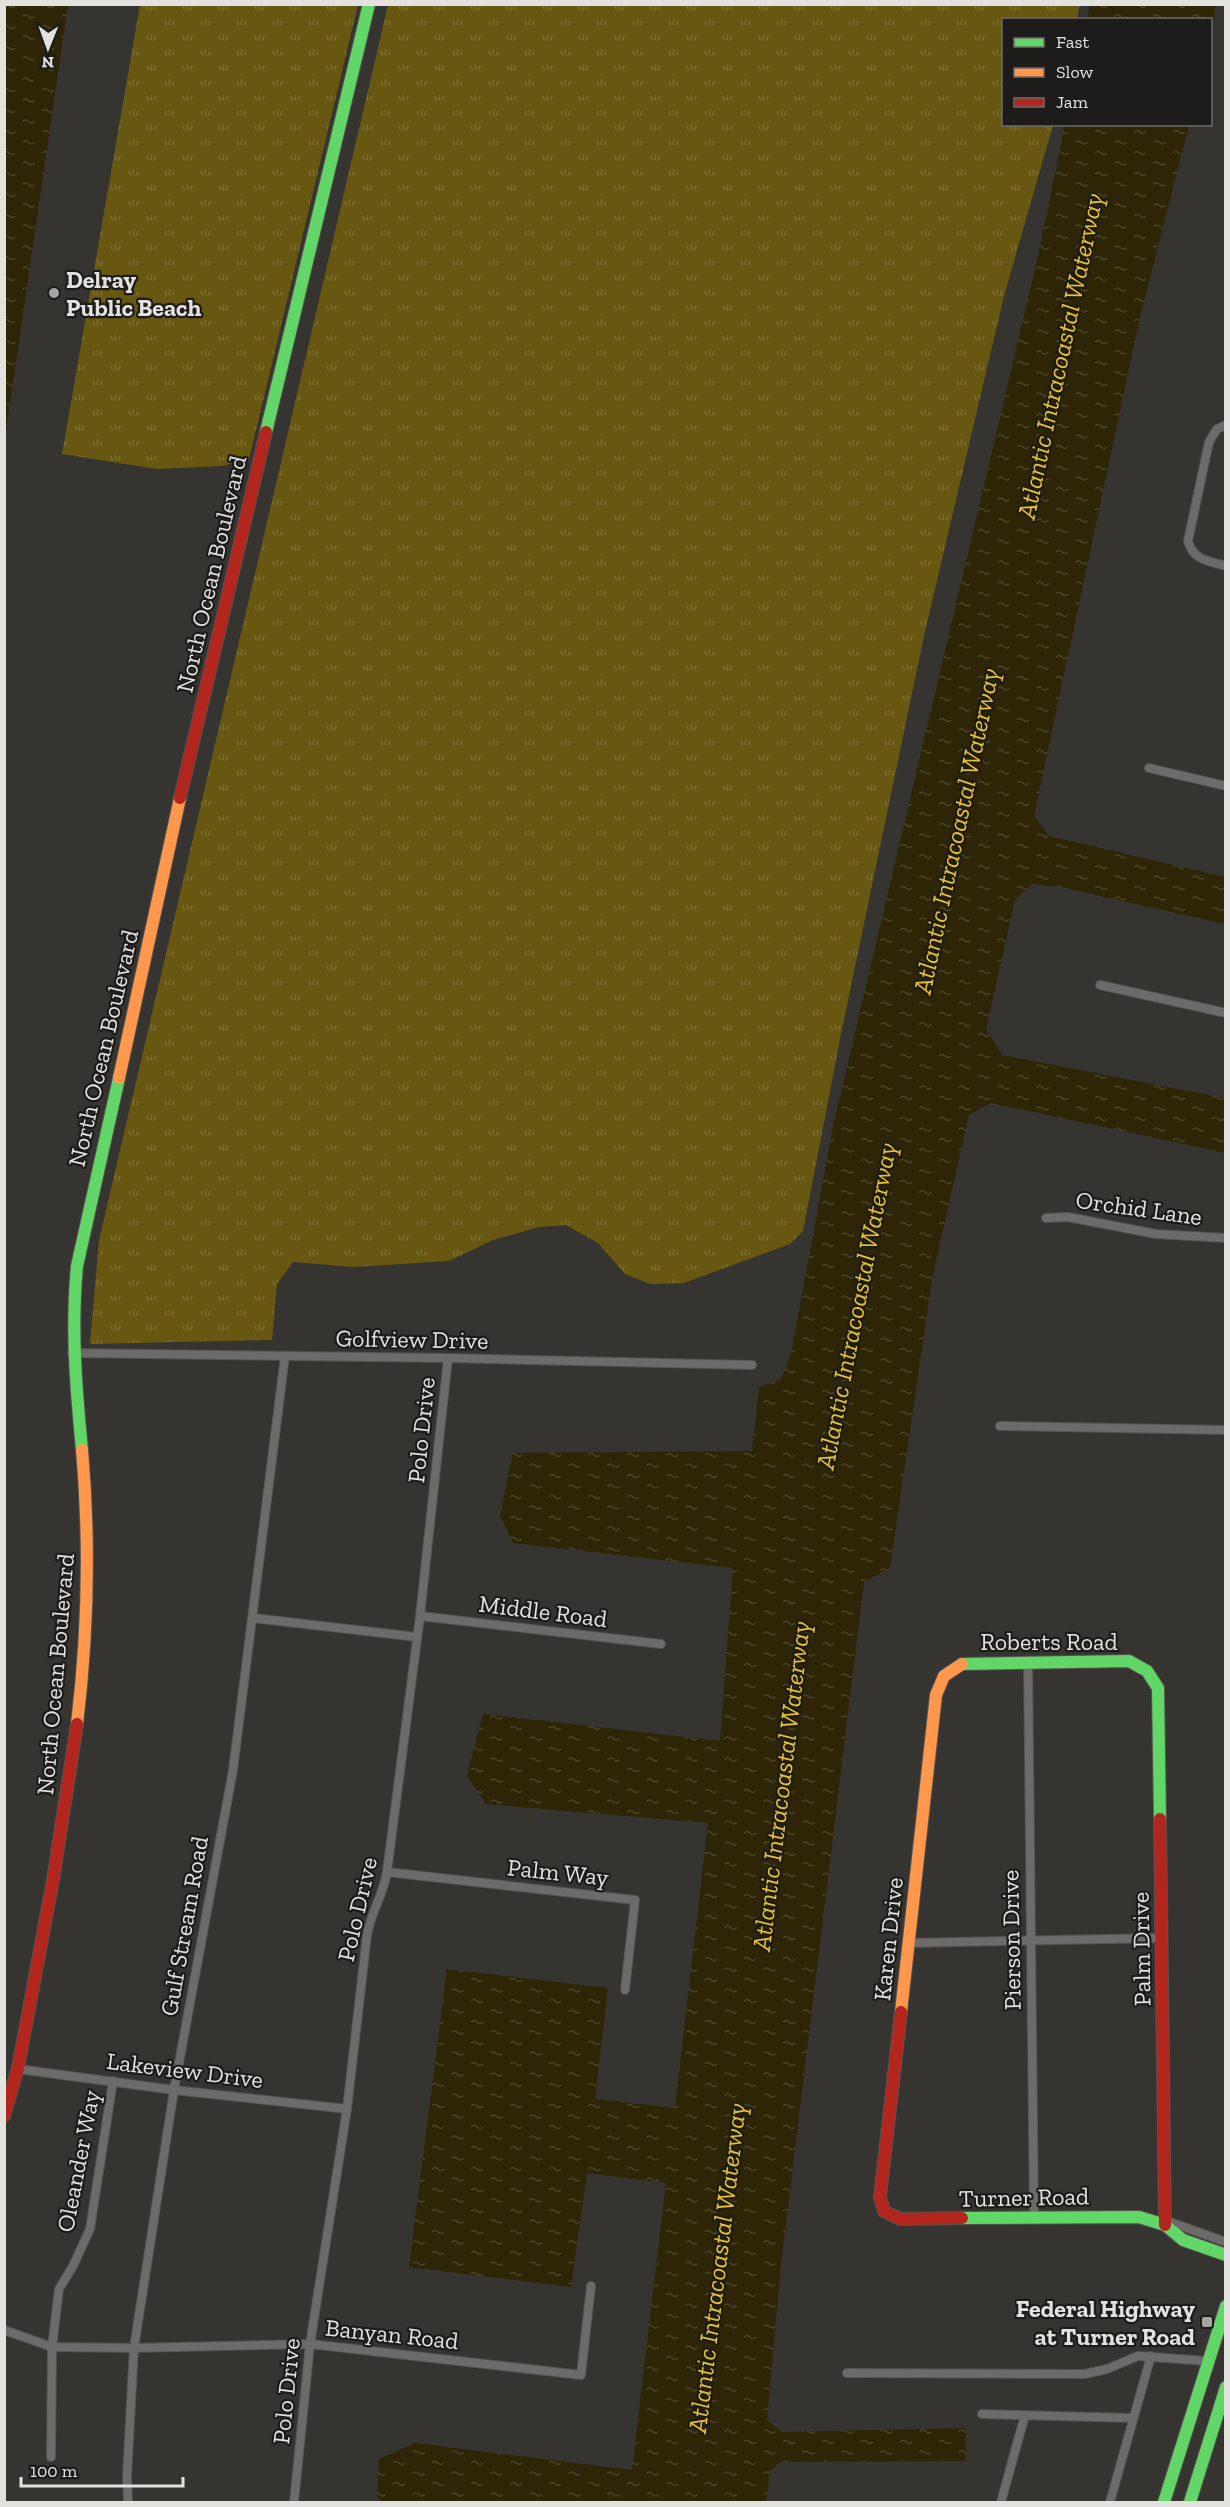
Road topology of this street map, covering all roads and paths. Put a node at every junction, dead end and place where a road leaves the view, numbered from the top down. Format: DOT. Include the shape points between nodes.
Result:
graph roads {
  1 [pos="369,4"];
  2 [pos="1226,425"];
  3 [pos="1226,566"];
  4 [pos="1149,768"];
  5 [pos="1226,786"];
  6 [pos="1100,985"];
  7 [pos="1226,1013"];
  8 [pos="1046,1218"];
  9 [pos="1226,1238"];
  10 [pos="72,1353"];
  11 [pos="285,1356"];
  12 [pos="448,1358"];
  13 [pos="752,1365"];
  14 [pos="1000,1426"];
  15 [pos="1226,1430"];
  16 [pos="420,1617"];
  17 [pos="253,1618"];
  18 [pos="417,1637"];
  19 [pos="661,1644"];
  20 [pos="1028,1661"];
  21 [pos="946,1673"];
  22 [pos="1150,1673"];
  23 [pos="387,1872"];
  24 [pos="1161,1938"];
  25 [pos="1031,1940"];
  26 [pos="908,1942"];
  27 [pos="625,1990"];
  28 [pos="18,2069"];
  29 [pos="113,2081"];
  30 [pos="174,2090"];
  31 [pos="347,2109"];
  32 [pos="4,2116"];
  33 [pos="885,2211"];
  34 [pos="1034,2218"];
  35 [pos="1165,2225"];
  36 [pos="1226,2242"];
  37 [pos="1226,2255"];
  38 [pos="591,2286"];
  39 [pos="1226,2306"];
  40 [pos="4,2330"];
  41 [pos="310,2344"];
  42 [pos="52,2347"];
  43 [pos="134,2348"];
  44 [pos="1151,2356"];
  45 [pos="1207,2361"];
  46 [pos="847,2373"];
  47 [pos="1226,2387"];
  48 [pos="982,2414"];
  49 [pos="1025,2415"];
  50 [pos="1133,2418"];
  51 [pos="51,2457"];
  52 [pos="128,2502"];
  53 [pos="294,2502"];
  54 [pos="1001,2502"];
  55 [pos="1110,2502"];
  56 [pos="1164,2502"];
  57 [pos="1190,2502"];
  1 -- 10 [label="main road, North Ocean Boulevard" via="204,691 76,1266"];
  2 -- 3 [label="street" via="1217,429 1209,442 1188,541 1201,560"];
  4 -- 5 [label="street"];
  6 -- 7 [label="street"];
  8 -- 9 [label="street, Orchid Lane" via="1068,1217 1156,1234"];
  10 -- 11 [label="street, Golfview Drive"];
  10 -- 28 [label="main road, North Ocean Boulevard" via="86,1494 86,1610 62,1827"];
  11 -- 12 [label="street, Golfview Drive"];
  11 -- 17 [label="street, Gulf Stream Road"];
  12 -- 13 [label="street, Golfview Drive"];
  12 -- 16 [label="street, Polo Drive"];
  14 -- 15 [label="street"];
  16 -- 18 [label="street, Polo Drive"];
  16 -- 19 [label="street, Middle Road"];
  17 -- 18 [label="street"];
  17 -- 30 [label="street, Gulf Stream Road" via="233,1770"];
  18 -- 23 [label="street, Polo Drive"];
  20 -- 21 [label="main road, Roberts Road" via="969,1662"];
  20 -- 22 [label="main road, Roberts Road" via="1129,1661"];
  20 -- 25 [label="street, Pierson Drive"];
  21 -- 26 [label="main road, Karen Drive" via="936,1695"];
  22 -- 24 [label="main road, Palm Drive" via="1159,1697"];
  23 -- 27 [label="street, Palm Way" via="635,1900"];
  23 -- 31 [label="street, Polo Drive" via="367,1935"];
  24 -- 25 [label="street"];
  24 -- 35 [label="main road, Palm Drive"];
  25 -- 26 [label="street"];
  25 -- 34 [label="street, Pierson Drive"];
  26 -- 33 [label="main road, Karen Drive" via="880,2196"];
  28 -- 29 [label="street, Lakeview Drive"];
  28 -- 32 [label="main road, North Ocean Boulevard"];
  29 -- 30 [label="street, Lakeview Drive"];
  29 -- 42 [label="street, Oleander Way" via="90,2229 59,2289"];
  30 -- 31 [label="street, Lakeview Drive"];
  30 -- 43 [label="street, Gulf Stream Road"];
  31 -- 41 [label="street, Polo Drive"];
  33 -- 34 [label="main road, Turner Road" via="900,2219"];
  34 -- 35 [label="main road, Turner Road" via="1139,2217"];
  35 -- 36 [label="street, Turner Road" via="1170,2222"];
  35 -- 37 [label="main road, Turner Road" via="1183,2240"];
  38 -- 41 [label="street, Banyan Road" via="581,2374"];
  39 -- 45 [label="main road"];
  40 -- 42 [label="street, Banyan Road"];
  41 -- 43 [label="street, Banyan Road"];
  41 -- 53 [label="street, Polo Drive"];
  42 -- 43 [label="street, Banyan Road"];
  42 -- 51 [label="street, Oleander Way"];
  43 -- 52 [label="street, Gulf Stream Road"];
  44 -- 45 [label="street"];
  44 -- 46 [label="street" via="1138,2356 1086,2374"];
  44 -- 50 [label="street"];
  45 -- 56 [label="main road"];
  47 -- 57 [label="main road"];
  48 -- 49 [label="street"];
  49 -- 50 [label="street"];
  49 -- 54 [label="street"];
  50 -- 55 [label="street"];
}
